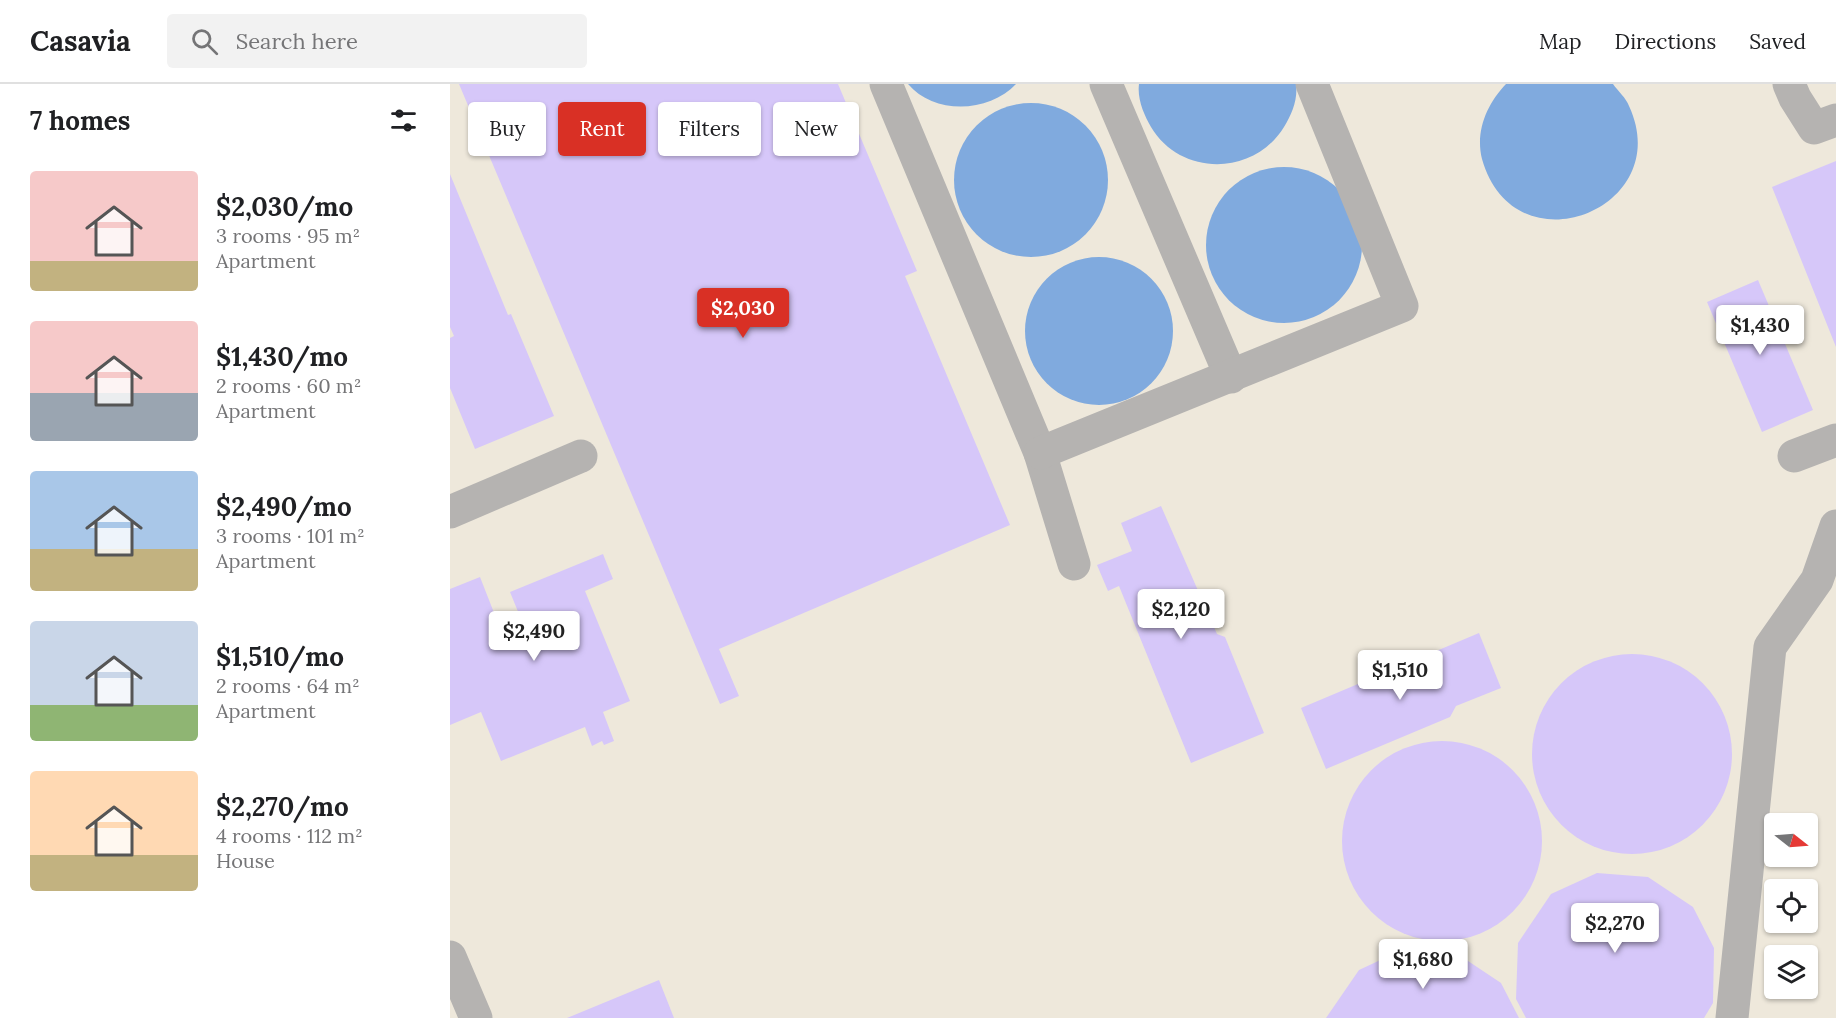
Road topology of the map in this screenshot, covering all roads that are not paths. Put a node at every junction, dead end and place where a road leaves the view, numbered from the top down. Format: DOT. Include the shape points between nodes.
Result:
graph roads {
  1 [pos="886,84"];
  2 [pos="1106,84"];
  3 [pos="1312,84"];
  4 [pos="1789,84"];
  5 [pos="1836,120"];
  6 [pos="1231,377"];
  7 [pos="1836,440"];
  8 [pos="1040,453"];
  9 [pos="580,456"];
  10 [pos="1794,456"];
  11 [pos="450,512"];
  12 [pos="1836,526"];
  13 [pos="1074,564"];
  14 [pos="450,957"];
  15 [pos="476,1018"];
  16 [pos="1732,1018"];
  1 -- 8 [label="lane"];
  2 -- 6 [label="lane"];
  3 -- 6 [label="lane" via="1402,306"];
  4 -- 5 [label="lane" via="1814,128"];
  6 -- 8 [label="lane"];
  7 -- 10 [label="lane"];
  8 -- 13 [label="lane"];
  9 -- 11 [label="lane"];
  12 -- 16 [label="lane" via="1817,580 1770,647"];
  14 -- 15 [label="lane"];
}
